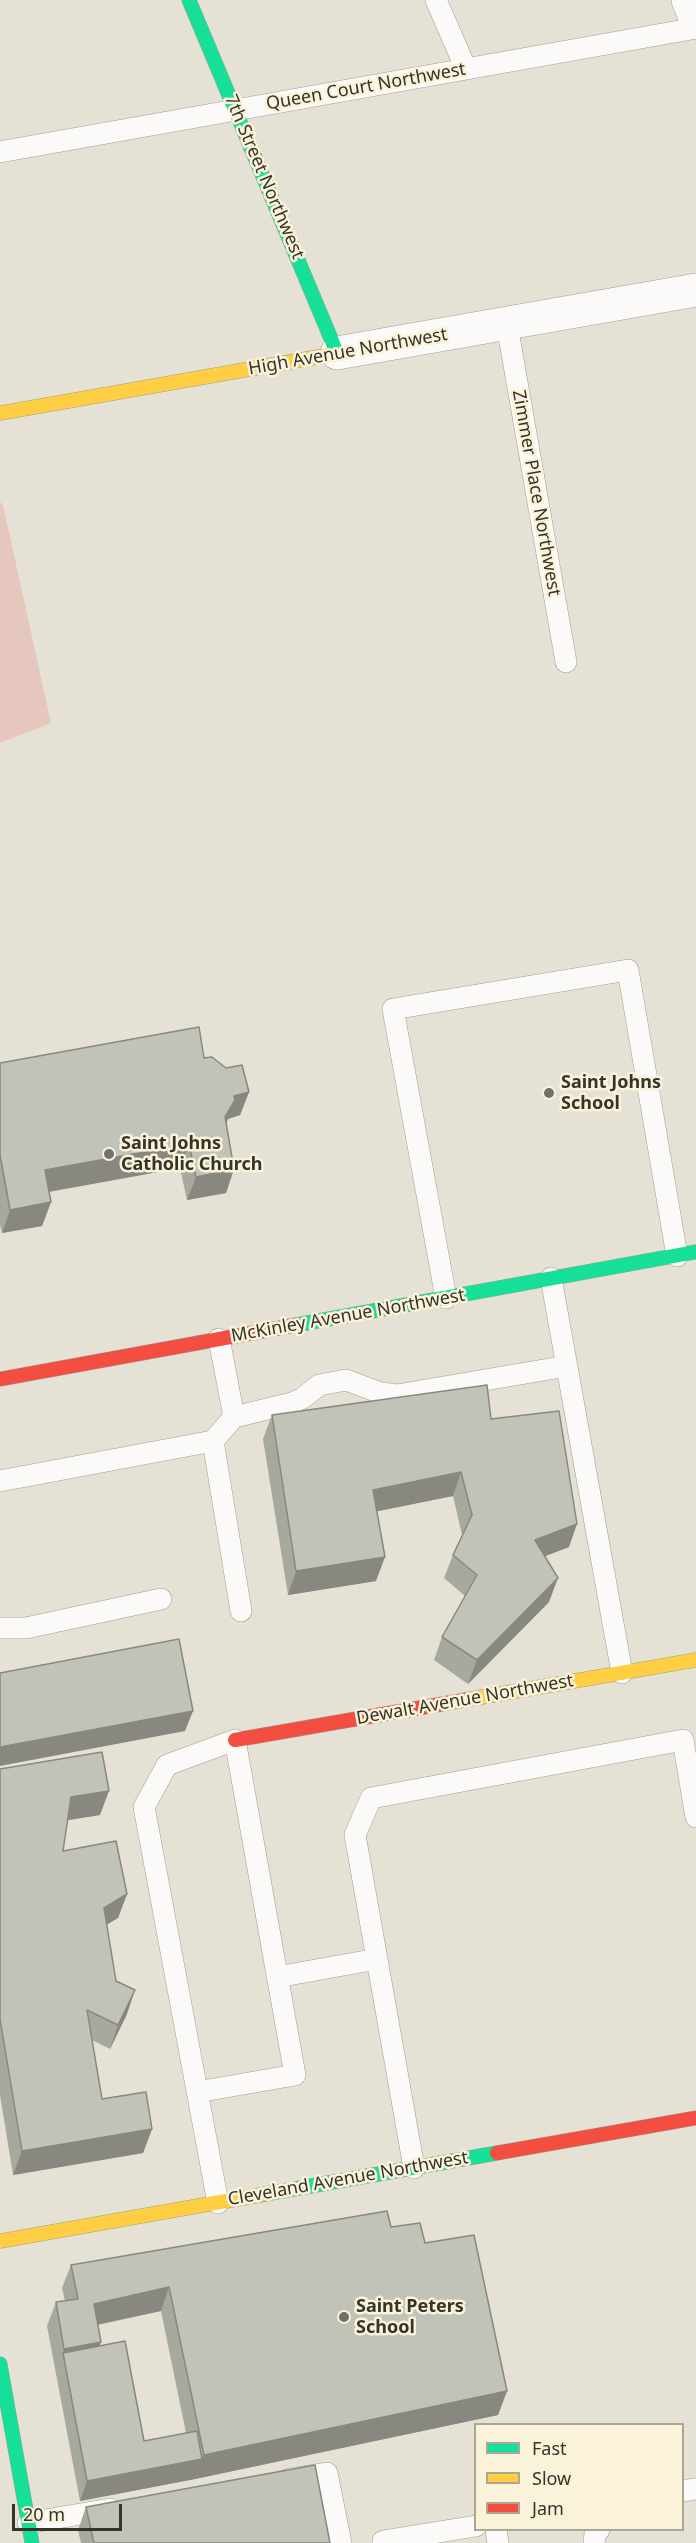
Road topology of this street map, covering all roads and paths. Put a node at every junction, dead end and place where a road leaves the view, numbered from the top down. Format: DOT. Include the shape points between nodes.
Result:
graph roads {
  1 [pos="189,0"];
  2 [pos="436,0"];
  3 [pos="688,0"];
  4 [pos="696,20"];
  5 [pos="696,28"];
  6 [pos="466,69"];
  7 [pos="236,110"];
  8 [pos="0,152"];
  9 [pos="696,290"];
  10 [pos="507,325"];
  11 [pos="337,353"];
  12 [pos="0,413"];
  13 [pos="566,662"];
  14 [pos="686,1254"];
  15 [pos="551,1278"];
  16 [pos="446,1298"];
  17 [pos="219,1339"];
  18 [pos="567,1366"];
  19 [pos="0,1379"];
  20 [pos="234,1417"];
  21 [pos="213,1441"];
  22 [pos="0,1480"];
  23 [pos="161,1599"];
  24 [pos="241,1611"];
  25 [pos="0,1628"];
  26 [pos="696,1660"];
  27 [pos="622,1673"];
  28 [pos="235,1740"];
  29 [pos="696,1817"];
  30 [pos="377,1959"];
  31 [pos="277,1977"];
  32 [pos="197,2092"];
  33 [pos="696,2118"];
  34 [pos="414,2168"];
  35 [pos="218,2203"];
  36 [pos="0,2241"];
  37 [pos="0,2364"];
  38 [pos="270,2482"];
  39 [pos="132,2505"];
  40 [pos="474,2526"];
  41 [pos="30,2533"];
  42 [pos="383,2541"];
  43 [pos="341,2543"];
  1 -- 7 [label="main road, 7th Street Northwest"];
  2 -- 6 [label="lane"];
  3 -- 4 [label="street"];
  5 -- 6 [label="lane, Queen Court Northwest"];
  6 -- 7 [label="lane, Queen Court Northwest"];
  7 -- 8 [label="lane, Queen Court Northwest"];
  7 -- 11 [label="main road, 7th Street Northwest"];
  9 -- 10 [label="street, High Avenue Northwest"];
  10 -- 11 [label="street, High Avenue Northwest"];
  10 -- 13 [label="lane, Zimmer Place Northwest"];
  11 -- 12 [label="main road, High Avenue Northwest"];
  14 -- 15 [label="main road, McKinley Avenue Northwest"];
  14 -- 16 [label="lane" via="628,970 393,1009"];
  15 -- 16 [label="main road, McKinley Avenue Northwest"];
  15 -- 18 [label="lane"];
  16 -- 17 [label="main road, McKinley Avenue Northwest"];
  17 -- 19 [label="main road, McKinley Avenue Northwest"];
  17 -- 20 [label="lane"];
  18 -- 20 [label="lane" via="396,1395 346,1380 319,1385 292,1403"];
  18 -- 27 [label="lane"];
  20 -- 21 [label="lane"];
  21 -- 22 [label="lane"];
  21 -- 24 [label="lane"];
  23 -- 25 [label="lane" via="26,1628"];
  26 -- 27 [label="main road, Dewalt Avenue Northwest"];
  27 -- 28 [label="main road, Dewalt Avenue Northwest"];
  28 -- 31 [label="lane"];
  28 -- 32 [label="lane" via="167,1766 144,1807"];
  29 -- 30 [label="lane" via="683,1740 371,1798 355,1835"];
  30 -- 31 [label="lane"];
  30 -- 34 [label="lane"];
  31 -- 32 [label="lane" via="295,2075"];
  32 -- 35 [label="lane"];
  33 -- 34 [label="main road, Cleveland Avenue Northwest"];
  34 -- 35 [label="main road, Cleveland Avenue Northwest"];
  35 -- 36 [label="main road, Cleveland Avenue Northwest"];
  37 -- 41 [label="main road"];
  38 -- 43 [label="lane" via="327,2473"];
  39 -- 41 [label="lane"];
  40 -- 42 [label="lane"];
}
